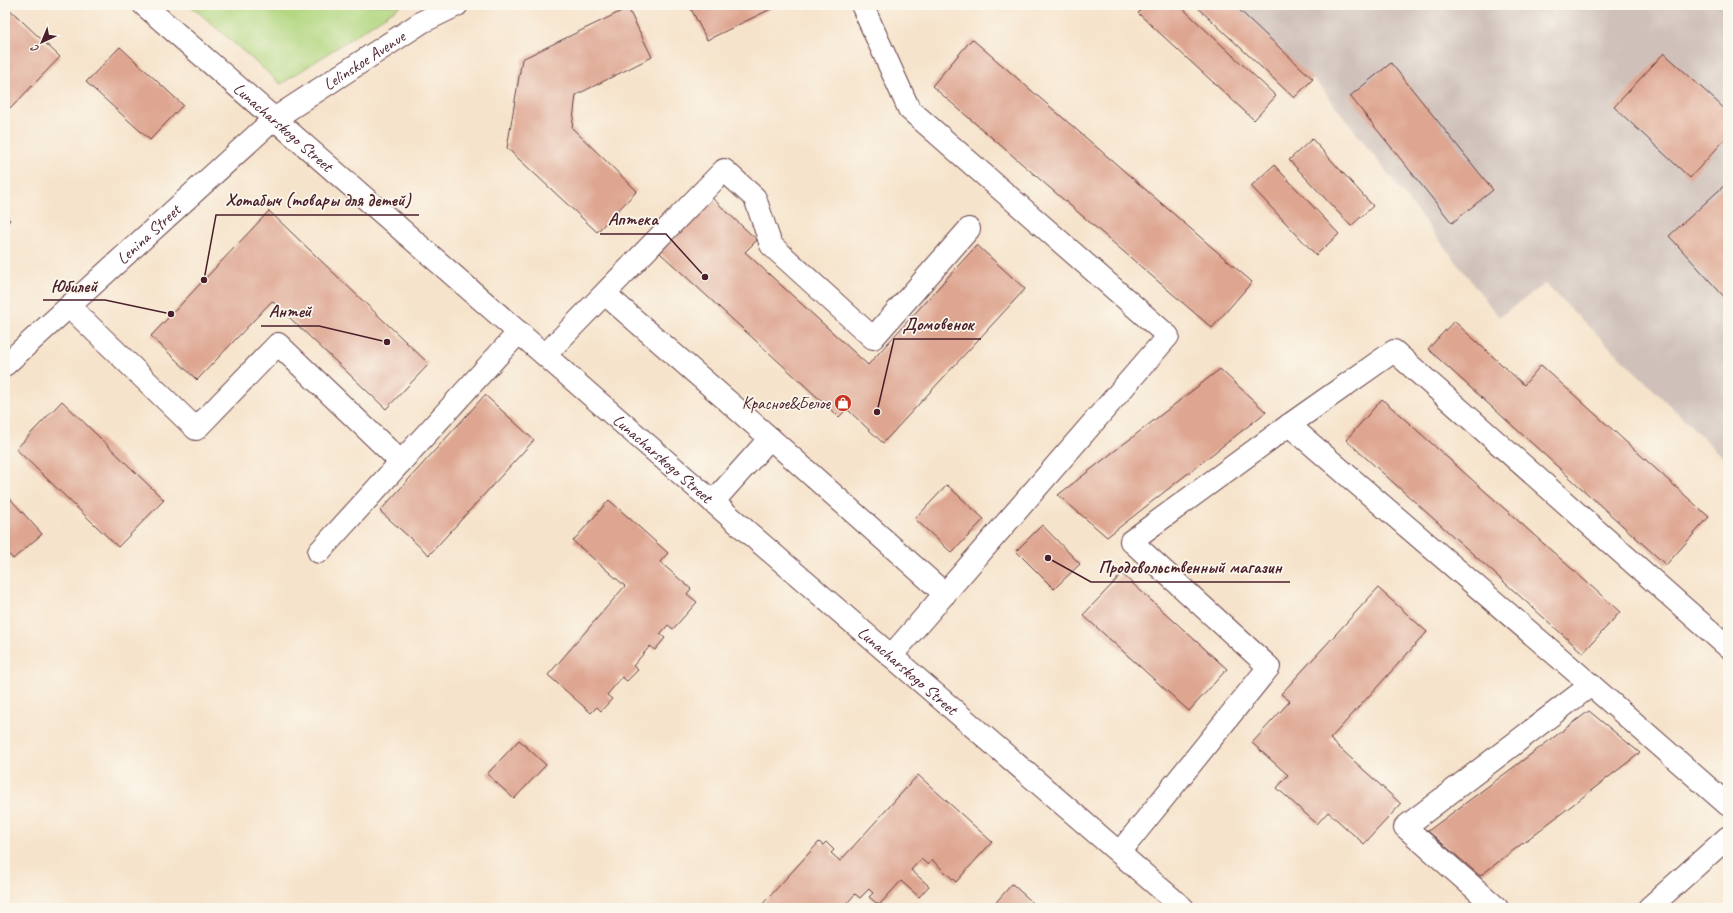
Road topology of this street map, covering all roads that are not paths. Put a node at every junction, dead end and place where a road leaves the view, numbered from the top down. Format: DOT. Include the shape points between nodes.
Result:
graph roads {
  1 [pos="144,5"];
  2 [pos="457,5"];
  3 [pos="862,5"];
  4 [pos="274,119"];
  5 [pos="969,229"];
  6 [pos="605,294"];
  7 [pos="69,306"];
  8 [pos="519,332"];
  9 [pos="545,355"];
  10 [pos="5,365"];
  11 [pos="1289,425"];
  12 [pos="770,438"];
  13 [pos="402,462"];
  14 [pos="713,502"];
  15 [pos="319,552"];
  16 [pos="945,594"];
  17 [pos="1728,646"];
  18 [pos="891,656"];
  19 [pos="1591,685"];
  20 [pos="1728,805"];
  21 [pos="1728,837"];
  22 [pos="1120,852"];
  23 [pos="1183,908"];
  24 [pos="1497,908"];
  25 [pos="1649,908"];
  1 -- 4 [label="street, Lunacharskogo Street"];
  2 -- 4 [label="street, Lelinskoe Avenue" via="422,22"];
  3 -- 16 [label="street" via="909,109 1168,336"];
  4 -- 7 [label="street, Lenina Street"];
  4 -- 8 [label="street, Lunacharskogo Street"];
  5 -- 6 [label="street" via="873,338 771,245 755,198 724,170"];
  6 -- 9 [label="street"];
  6 -- 12 [label="street"];
  7 -- 10 [label="street, Lenina Street"];
  7 -- 13 [label="street" via="196,429 278,344"];
  8 -- 9 [label="street, Lunacharskogo Street"];
  8 -- 13 [label="street"];
  9 -- 14 [label="street, Lunacharskogo Street"];
  11 -- 17 [label="street" via="1394,351"];
  11 -- 19 [label="street"];
  11 -- 22 [label="street" via="1131,541 1269,667"];
  12 -- 14 [label="street"];
  12 -- 16 [label="street"];
  13 -- 15 [label="street"];
  14 -- 18 [label="street, Lunacharskogo Street"];
  16 -- 18 [label="street"];
  18 -- 22 [label="street, Lunacharskogo Street"];
  19 -- 20 [label="street"];
  19 -- 24 [label="street" via="1405,827"];
  21 -- 25 [label="street"];
  22 -- 23 [label="street, Lunacharskogo Street"];
}
